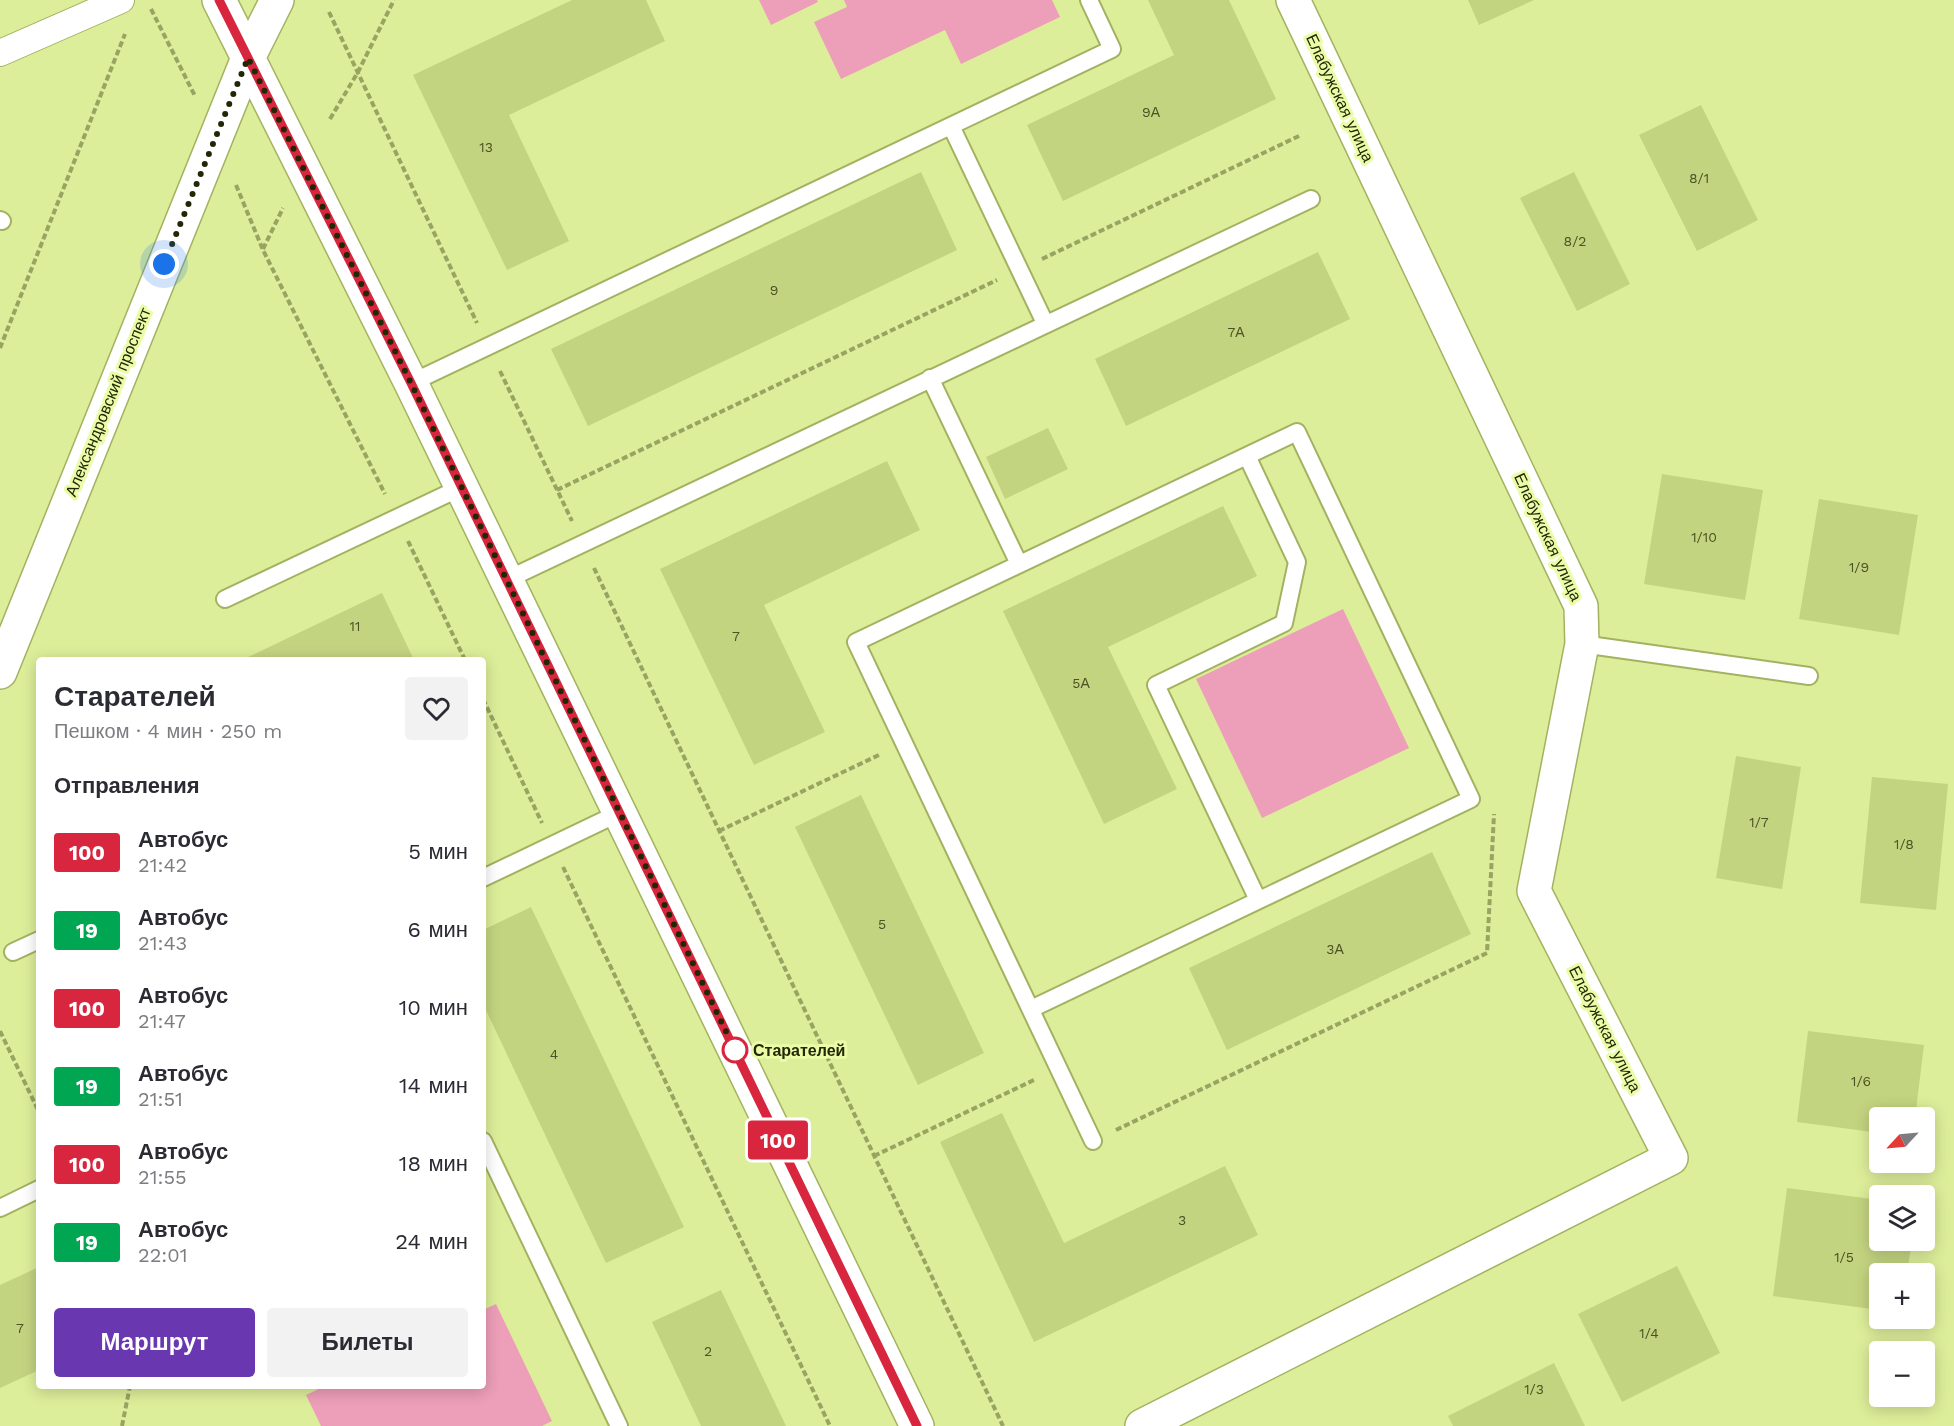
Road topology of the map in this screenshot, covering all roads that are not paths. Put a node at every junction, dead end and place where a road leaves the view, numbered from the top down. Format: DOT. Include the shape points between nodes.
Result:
graph roads {
  1 [pos="121,0"];
  2 [pos="219,0"];
  3 [pos="277,0"];
  4 [pos="1089,0"];
  5 [pos="1293,0"];
  6 [pos="0,53"];
  7 [pos="248,58"];
  8 [pos="951,126"];
  9 [pos="1311,198"];
  10 [pos="1045,323"];
  11 [pos="930,378"];
  12 [pos="411,383"];
  13 [pos="1247,456"];
  14 [pos="462,487"];
  15 [pos="1019,564"];
  16 [pos="506,580"];
  17 [pos="225,599"];
  18 [pos="1582,644"];
  19 [pos="0,672"];
  20 [pos="1809,676"];
  21 [pos="620,813"];
  22 [pos="486,877"];
  23 [pos="1258,900"];
  24 [pos="36,941"];
  25 [pos="13,952"];
  26 [pos="1031,1009"];
  27 [pos="1093,1141"];
  28 [pos="486,1147"];
  29 [pos="36,1190"];
  30 [pos="0,1208"];
  31 [pos="619,1426"];
  32 [pos="917,1426"];
  33 [pos="1142,1426"];
  1 -- 6 [label="street"];
  2 -- 7 [label="street"];
  3 -- 7 [label="street, Александровский проспект"];
  4 -- 8 [label="lane" via="1112,49"];
  5 -- 18 [label="street, Елабужская улица" via="1581,606"];
  7 -- 12 [label="street"];
  7 -- 19 [label="street, Александровский проспект"];
  8 -- 10 [label="lane"];
  8 -- 12 [label="lane"];
  9 -- 10 [label="lane"];
  10 -- 11 [label="lane"];
  11 -- 15 [label="lane"];
  11 -- 16 [label="lane"];
  12 -- 14 [label="street"];
  13 -- 15 [label="lane"];
  13 -- 23 [label="lane" via="1297,562 1284,623 1156,684"];
  13 -- 23 [label="lane" via="1297,432 1471,799"];
  14 -- 16 [label="street"];
  14 -- 17 [label="lane"];
  15 -- 26 [label="lane" via="856,642"];
  16 -- 21 [label="street"];
  18 -- 20 [label="lane"];
  18 -- 33 [label="street, Елабужская улица" via="1534,891 1671,1158"];
  21 -- 22 [label="lane"];
  21 -- 32 [label="street"];
  23 -- 26 [label="lane"];
  24 -- 25 [label="lane"];
  26 -- 27 [label="lane"];
  28 -- 31 [label="lane"];
  29 -- 30 [label="lane"];
}
